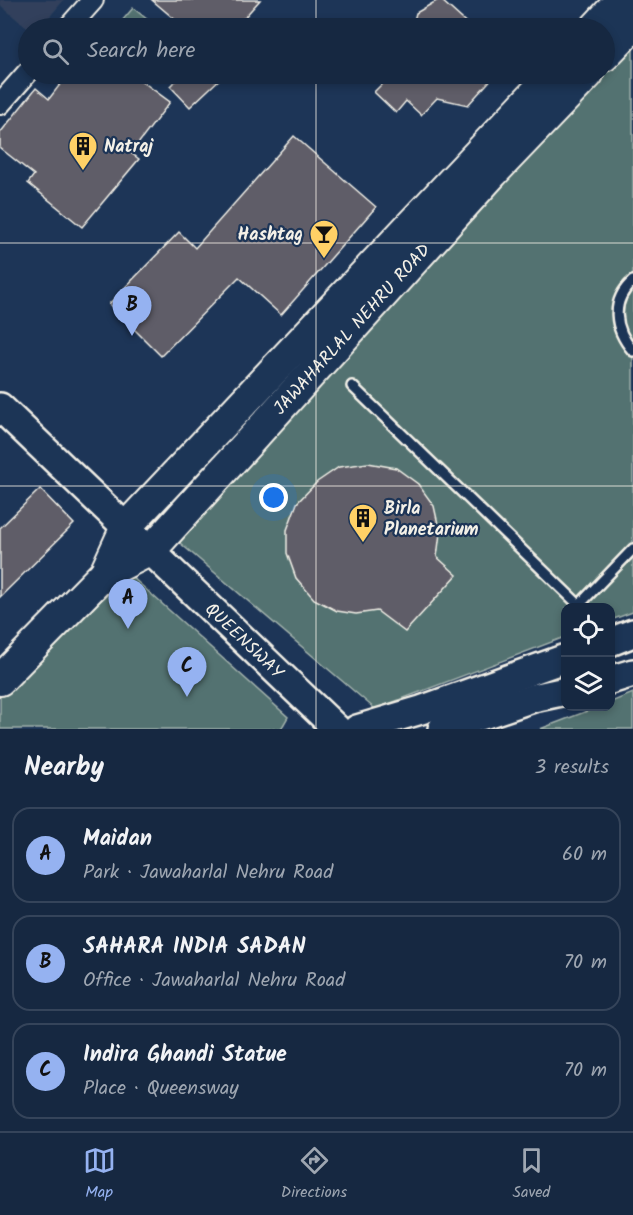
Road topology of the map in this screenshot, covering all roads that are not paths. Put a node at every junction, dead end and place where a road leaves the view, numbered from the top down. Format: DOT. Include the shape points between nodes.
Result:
graph roads {
  1 [pos="93,0"];
  2 [pos="621,0"];
  3 [pos="77,18"];
  4 [pos="604,18"];
  5 [pos="633,26"];
  6 [pos="615,45"];
  7 [pos="18,83"];
  8 [pos="544,84"];
  9 [pos="578,84"];
  10 [pos="0,104"];
  11 [pos="633,281"];
  12 [pos="633,351"];
  13 [pos="352,386"];
  14 [pos="0,407"];
  15 [pos="126,527"];
  16 [pos="633,549"];
  17 [pos="151,550"];
  18 [pos="105,573"];
  19 [pos="577,603"];
  20 [pos="583,603"];
  21 [pos="633,633"];
  22 [pos="615,640"];
  23 [pos="561,660"];
  24 [pos="633,674"];
  25 [pos="615,679"];
  26 [pos="0,680"];
  27 [pos="561,692"];
  28 [pos="337,729"];
  29 [pos="357,729"];
  30 [pos="442,729"];
  1 -- 3 [label="street"];
  2 -- 4 [label="main road"];
  5 -- 6 [label="main road"];
  7 -- 10 [label="street"];
  8 -- 15 [label="main road, JAWAHARLAL NEHRU ROAD"];
  9 -- 17 [label="main road, JAWAHARLAL NEHRU ROAD"];
  11 -- 12 [label="lane" via="623,290 616,308 618,326"];
  13 -- 19 [label="lane"];
  14 -- 15 [label="main road, QUEENSWAY"];
  15 -- 17 [label="main road, QUEENSWAY"];
  15 -- 18 [label="main road, JAWAHARLAL NEHRU ROAD"];
  16 -- 20 [label="lane"];
  17 -- 18 [label="main road, JAWAHARLAL NEHRU ROAD"];
  17 -- 28 [label="main road, QUEENSWAY"];
  18 -- 26 [label="main road, JAWAHARLAL NEHRU ROAD"];
  21 -- 22 [label="main road"];
  23 -- 29 [label="main road"];
  24 -- 25 [label="main road"];
  27 -- 30 [label="main road"];
}
